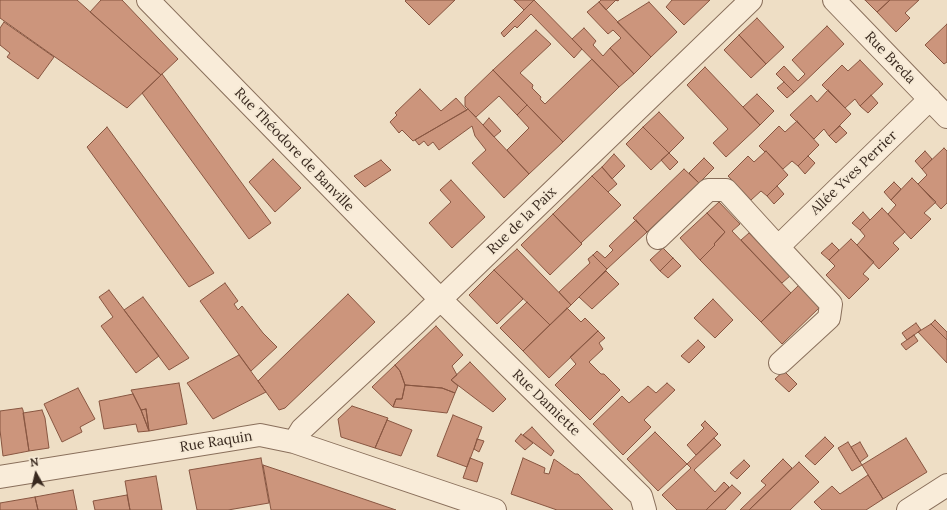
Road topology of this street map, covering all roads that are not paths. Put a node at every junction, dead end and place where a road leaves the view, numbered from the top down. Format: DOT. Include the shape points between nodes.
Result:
graph roads {
  1 [pos="148,0"];
  2 [pos="751,0"];
  3 [pos="834,0"];
  4 [pos="930,99"];
  5 [pos="947,117"];
  6 [pos="658,238"];
  7 [pos="778,247"];
  8 [pos="441,300"];
  9 [pos="780,363"];
  10 [pos="294,442"];
  11 [pos="0,477"];
  12 [pos="947,485"];
  13 [pos="495,510"];
  14 [pos="645,510"];
  15 [pos="908,510"];
  1 -- 8 [label="street, Rue Théodore de Banville"];
  2 -- 8 [label="street, Rue de la Paix"];
  3 -- 4 [label="street, Rue Breda"];
  4 -- 5 [label="street, Rue Breda"];
  4 -- 7 [label="street, Allée Yves Perrier"];
  6 -- 7 [label="street" via="708,190 726,190"];
  7 -- 9 [label="street" via="831,304 829,318"];
  8 -- 10 [label="street, Rue de la Paix" via="302,429"];
  8 -- 14 [label="street, Rue Damiette" via="641,496"];
  10 -- 11 [label="street, Rue Raquin" via="260,435"];
  10 -- 13 [label="street, Rue Raquin"];
  12 -- 15 [label="street"];
}
